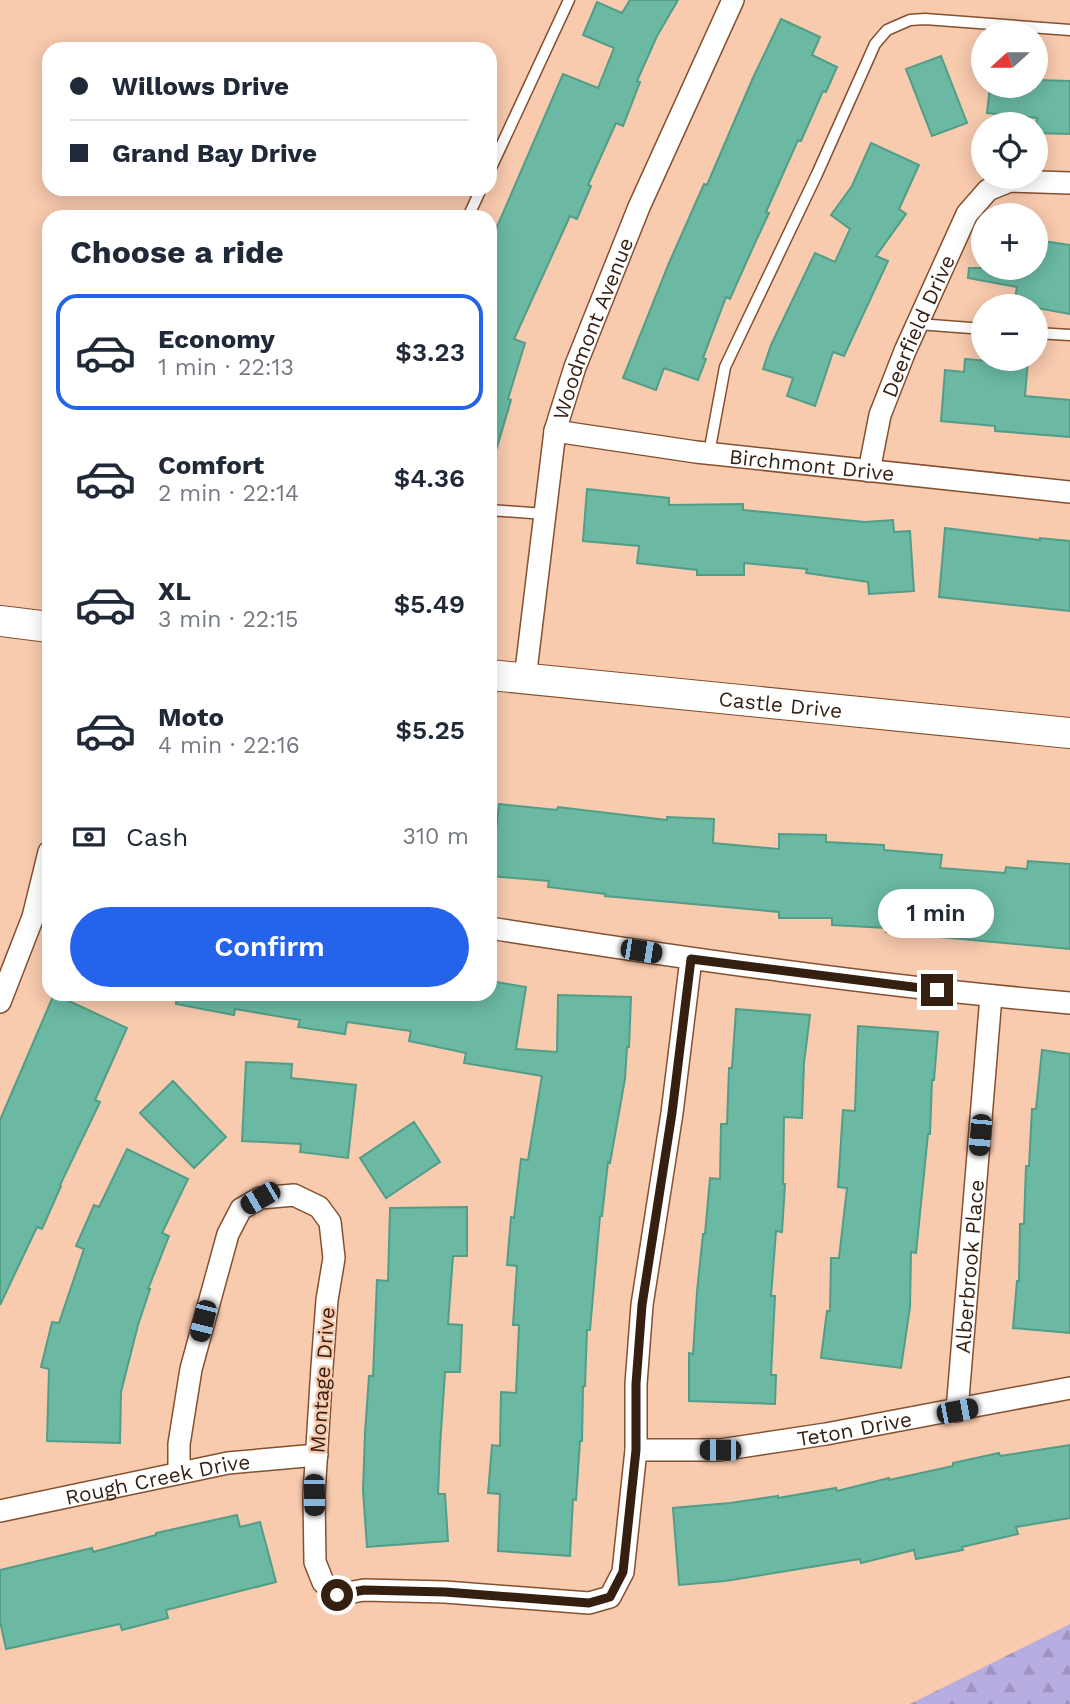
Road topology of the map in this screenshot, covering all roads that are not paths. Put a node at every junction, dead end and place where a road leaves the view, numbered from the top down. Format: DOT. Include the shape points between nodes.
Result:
graph roads {
  1 [pos="569,0"];
  2 [pos="733,0"];
  3 [pos="1070,30"];
  4 [pos="497,155"];
  5 [pos="1070,183"];
  6 [pos="918,324"];
  7 [pos="971,328"];
  8 [pos="1048,334"];
  9 [pos="1070,335"];
  10 [pos="555,431"];
  11 [pos="709,453"];
  12 [pos="869,471"];
  13 [pos="1070,492"];
  14 [pos="497,511"];
  15 [pos="545,514"];
  16 [pos="0,621"];
  17 [pos="42,625"];
  18 [pos="497,676"];
  19 [pos="525,679"];
  20 [pos="1070,733"];
  21 [pos="42,880"];
  22 [pos="497,929"];
  23 [pos="691,959"];
  24 [pos="991,996"];
  25 [pos="0,1002"];
  26 [pos="1070,1003"];
  27 [pos="1070,1388"];
  28 [pos="957,1411"];
  29 [pos="636,1450"];
  30 [pos="317,1455"];
  31 [pos="179,1473"];
  32 [pos="0,1511"];
  1 -- 4 [label="lane"];
  2 -- 10 [label="street, Woodmont Avenue" via="639,207 575,367"];
  3 -- 11 [label="lane" via="911,20 887,30 875,44 725,367"];
  5 -- 6 [label="street, Deerfield Drive" via="1010,181 988,190 967,214"];
  6 -- 7 [label="lane"];
  6 -- 12 [label="street, Deerfield Drive" via="880,415"];
  8 -- 9 [label="lane"];
  10 -- 11 [label="street, Birchmont Drive"];
  10 -- 15 [label="street, Woodmont Avenue"];
  11 -- 12 [label="street, Birchmont Drive"];
  12 -- 13 [label="street, Birchmont Drive"];
  14 -- 15 [label="lane"];
  15 -- 19 [label="street, Woodmont Avenue"];
  16 -- 17 [label="street"];
  18 -- 19 [label="street, Castle Drive"];
  19 -- 20 [label="street, Castle Drive"];
  21 -- 25 [label="street"];
  22 -- 23 [label="street"];
  23 -- 24 [label="street"];
  23 -- 29 [label="street" via="642,1305"];
  24 -- 26 [label="street"];
  24 -- 28 [label="street, Alberbrook Place"];
  27 -- 28 [label="street, Teton Drive"];
  28 -- 29 [label="street, Teton Drive" via="720,1450"];
  29 -- 30 [label="street, Montage Drive" via="623,1572 610,1597 589,1603 445,1592 364,1590 337,1595 323,1583 315,1562"];
  30 -- 31 [label="street, Rough Creek Drive" via="228,1463"];
  30 -- 31 [label="street, Montage Drive" via="334,1258 330,1222 319,1207 294,1195 260,1198 242,1209 228,1234 191,1369"];
  31 -- 32 [label="street, Rough Creek Drive"];
}
